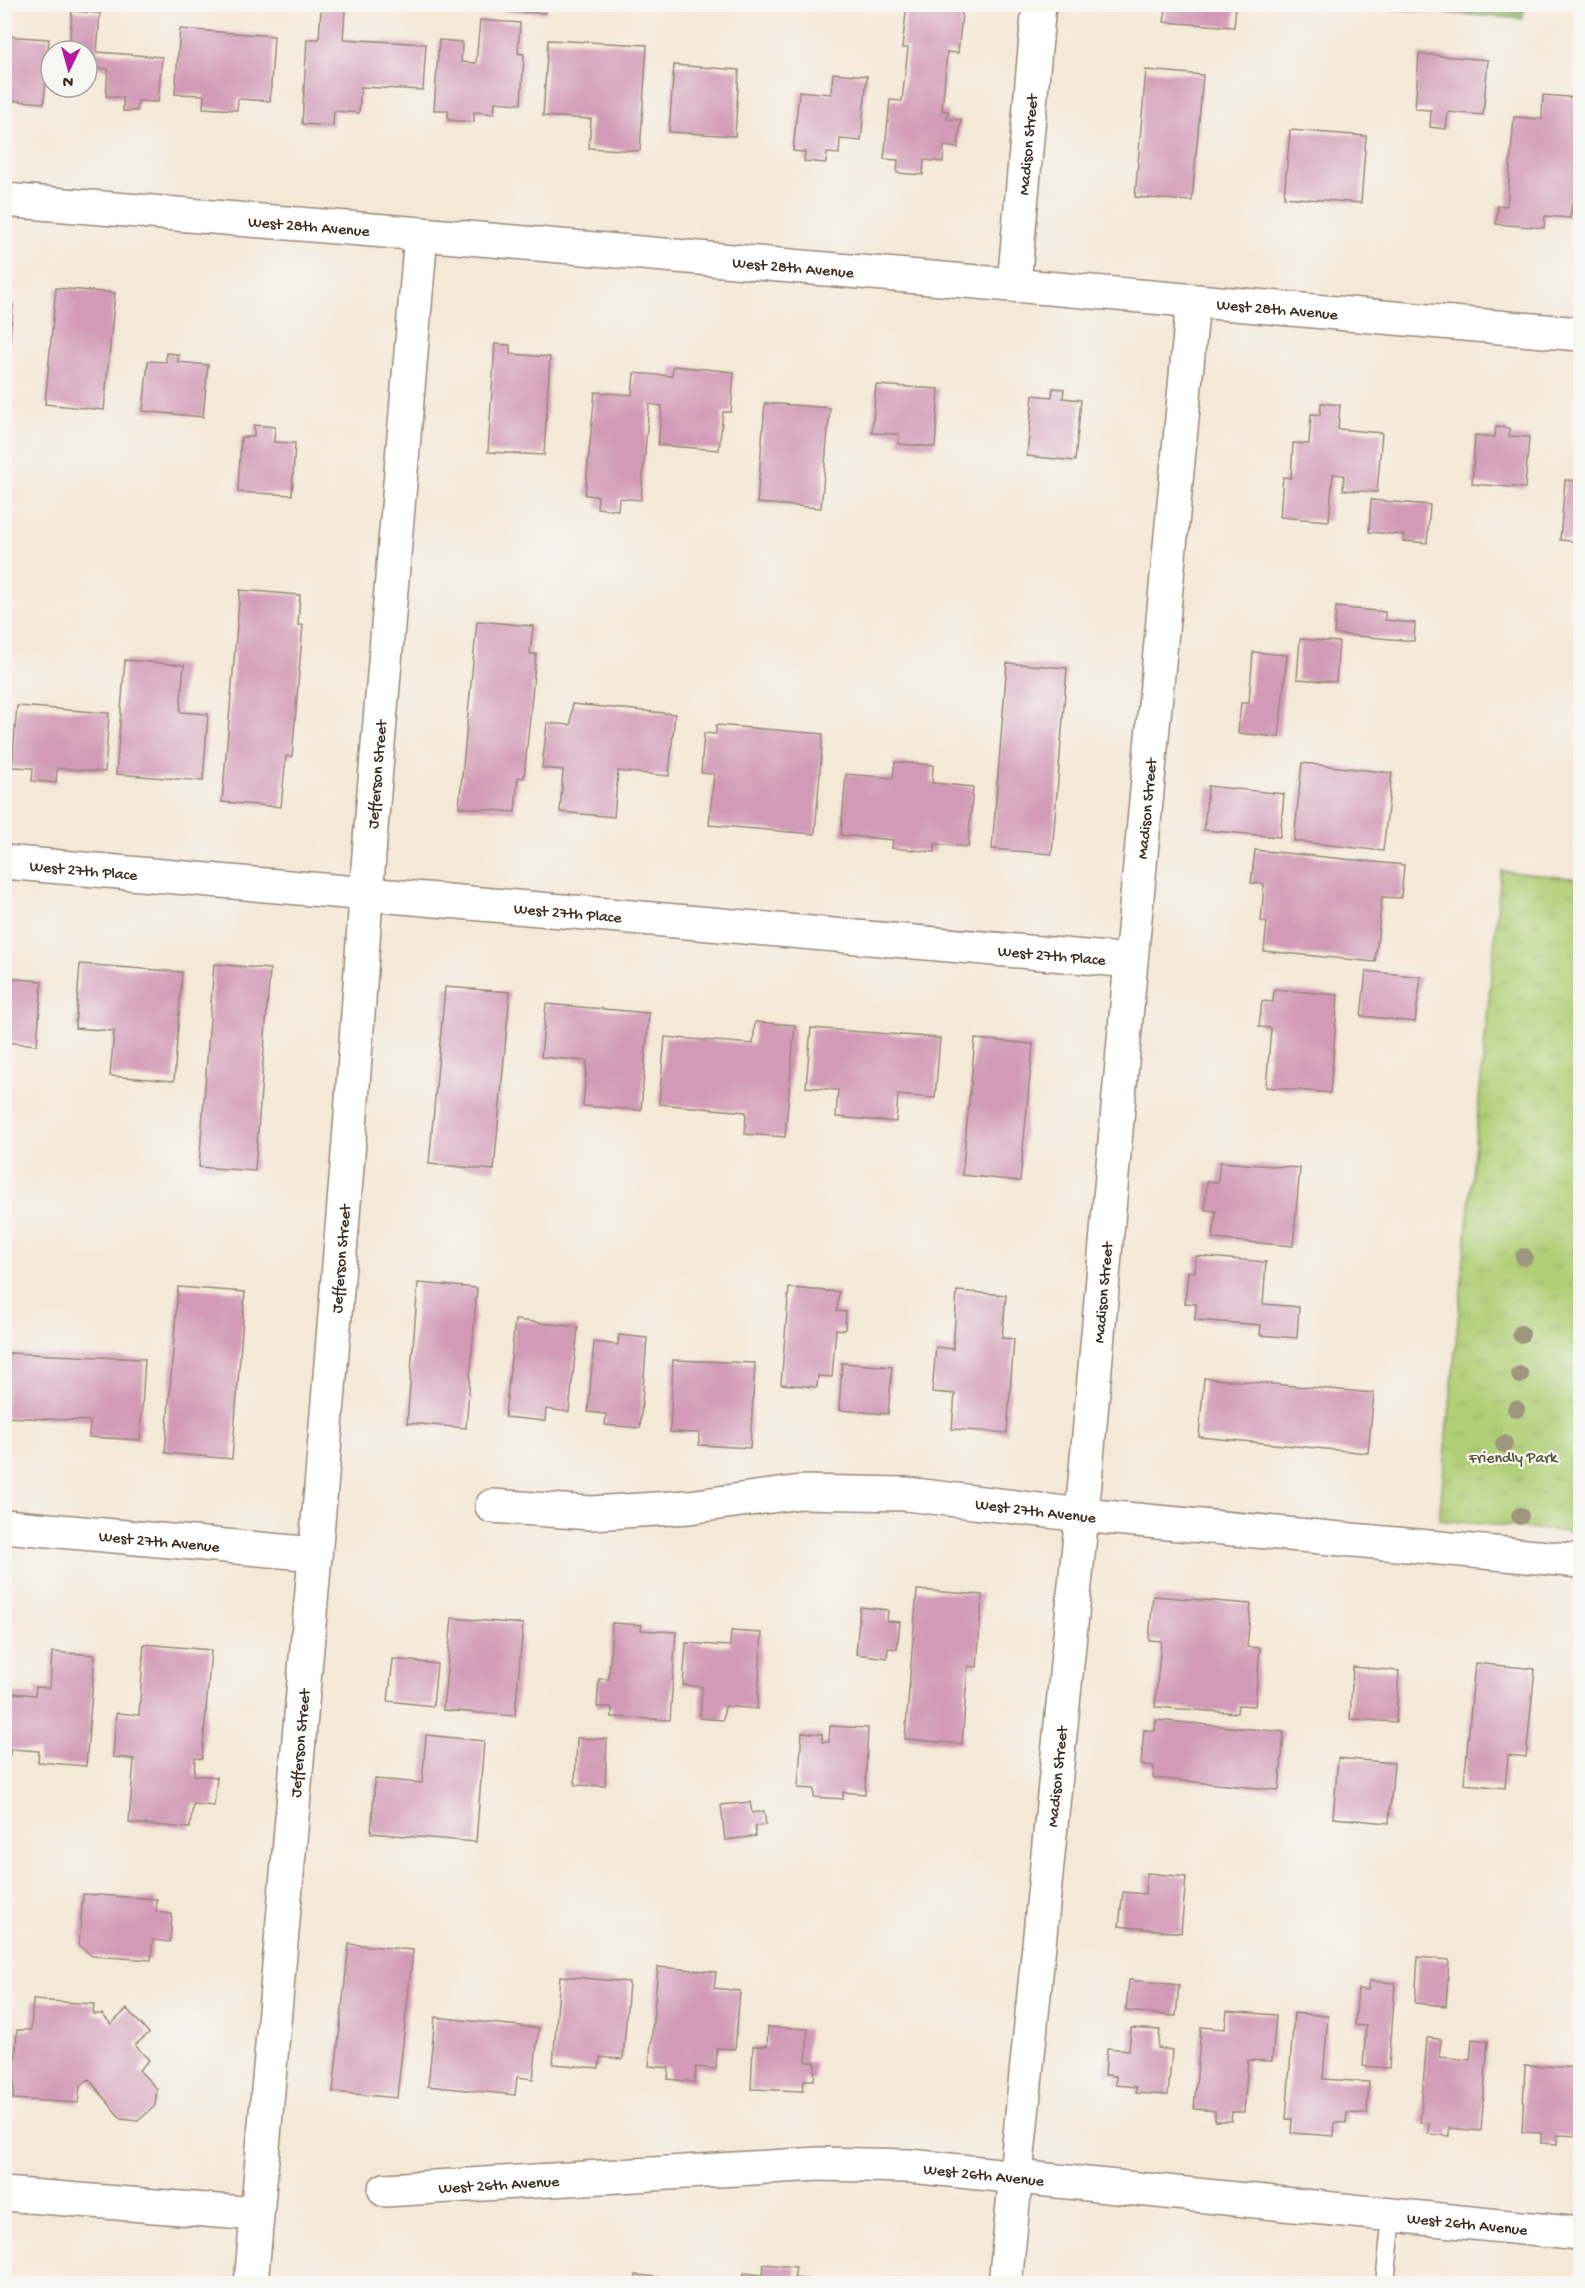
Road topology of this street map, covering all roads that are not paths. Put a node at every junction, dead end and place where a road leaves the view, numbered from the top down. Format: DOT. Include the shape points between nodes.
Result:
graph roads {
  1 [pos="1039,4"];
  2 [pos="4,200"];
  3 [pos="421,234"];
  4 [pos="1014,285"];
  5 [pos="1193,301"];
  6 [pos="1581,333"];
  7 [pos="4,862"];
  8 [pos="366,893"];
  9 [pos="1131,961"];
  10 [pos="492,1506"];
  11 [pos="1082,1515"];
  12 [pos="4,1526"];
  13 [pos="315,1554"];
  14 [pos="1581,1561"];
  15 [pos="1015,2178"];
  16 [pos="385,2190"];
  17 [pos="4,2194"];
  18 [pos="256,2214"];
  19 [pos="1392,2215"];
  20 [pos="1581,2234"];
  21 [pos="250,2283"];
  22 [pos="1005,2283"];
  23 [pos="1385,2283"];
  1 -- 4 [label="street, Madison Street"];
  2 -- 3 [label="street, West 28th Avenue"];
  3 -- 4 [label="street, West 28th Avenue"];
  3 -- 8 [label="street, Jefferson Street"];
  4 -- 5 [label="street, West 28th Avenue"];
  5 -- 6 [label="street, West 28th Avenue"];
  5 -- 9 [label="street, Madison Street"];
  7 -- 8 [label="street, West 27th Place"];
  8 -- 9 [label="street, West 27th Place"];
  8 -- 13 [label="street, Jefferson Street"];
  9 -- 11 [label="street, Madison Street"];
  10 -- 11 [label="street, West 27th Avenue" via="591,1514 842,1491 906,1494"];
  11 -- 14 [label="street, West 27th Avenue"];
  11 -- 15 [label="street, Madison Street"];
  12 -- 13 [label="street, West 27th Avenue"];
  13 -- 18 [label="street, Jefferson Street"];
  15 -- 16 [label="street, West 26th Avenue" via="910,2166 819,2164"];
  15 -- 19 [label="street, West 26th Avenue"];
  15 -- 22 [label="street, Madison Street"];
  17 -- 18 [label="street"];
  18 -- 21 [label="street, Jefferson Street"];
  19 -- 20 [label="street, West 26th Avenue"];
  19 -- 23 [label="lane"];
}
